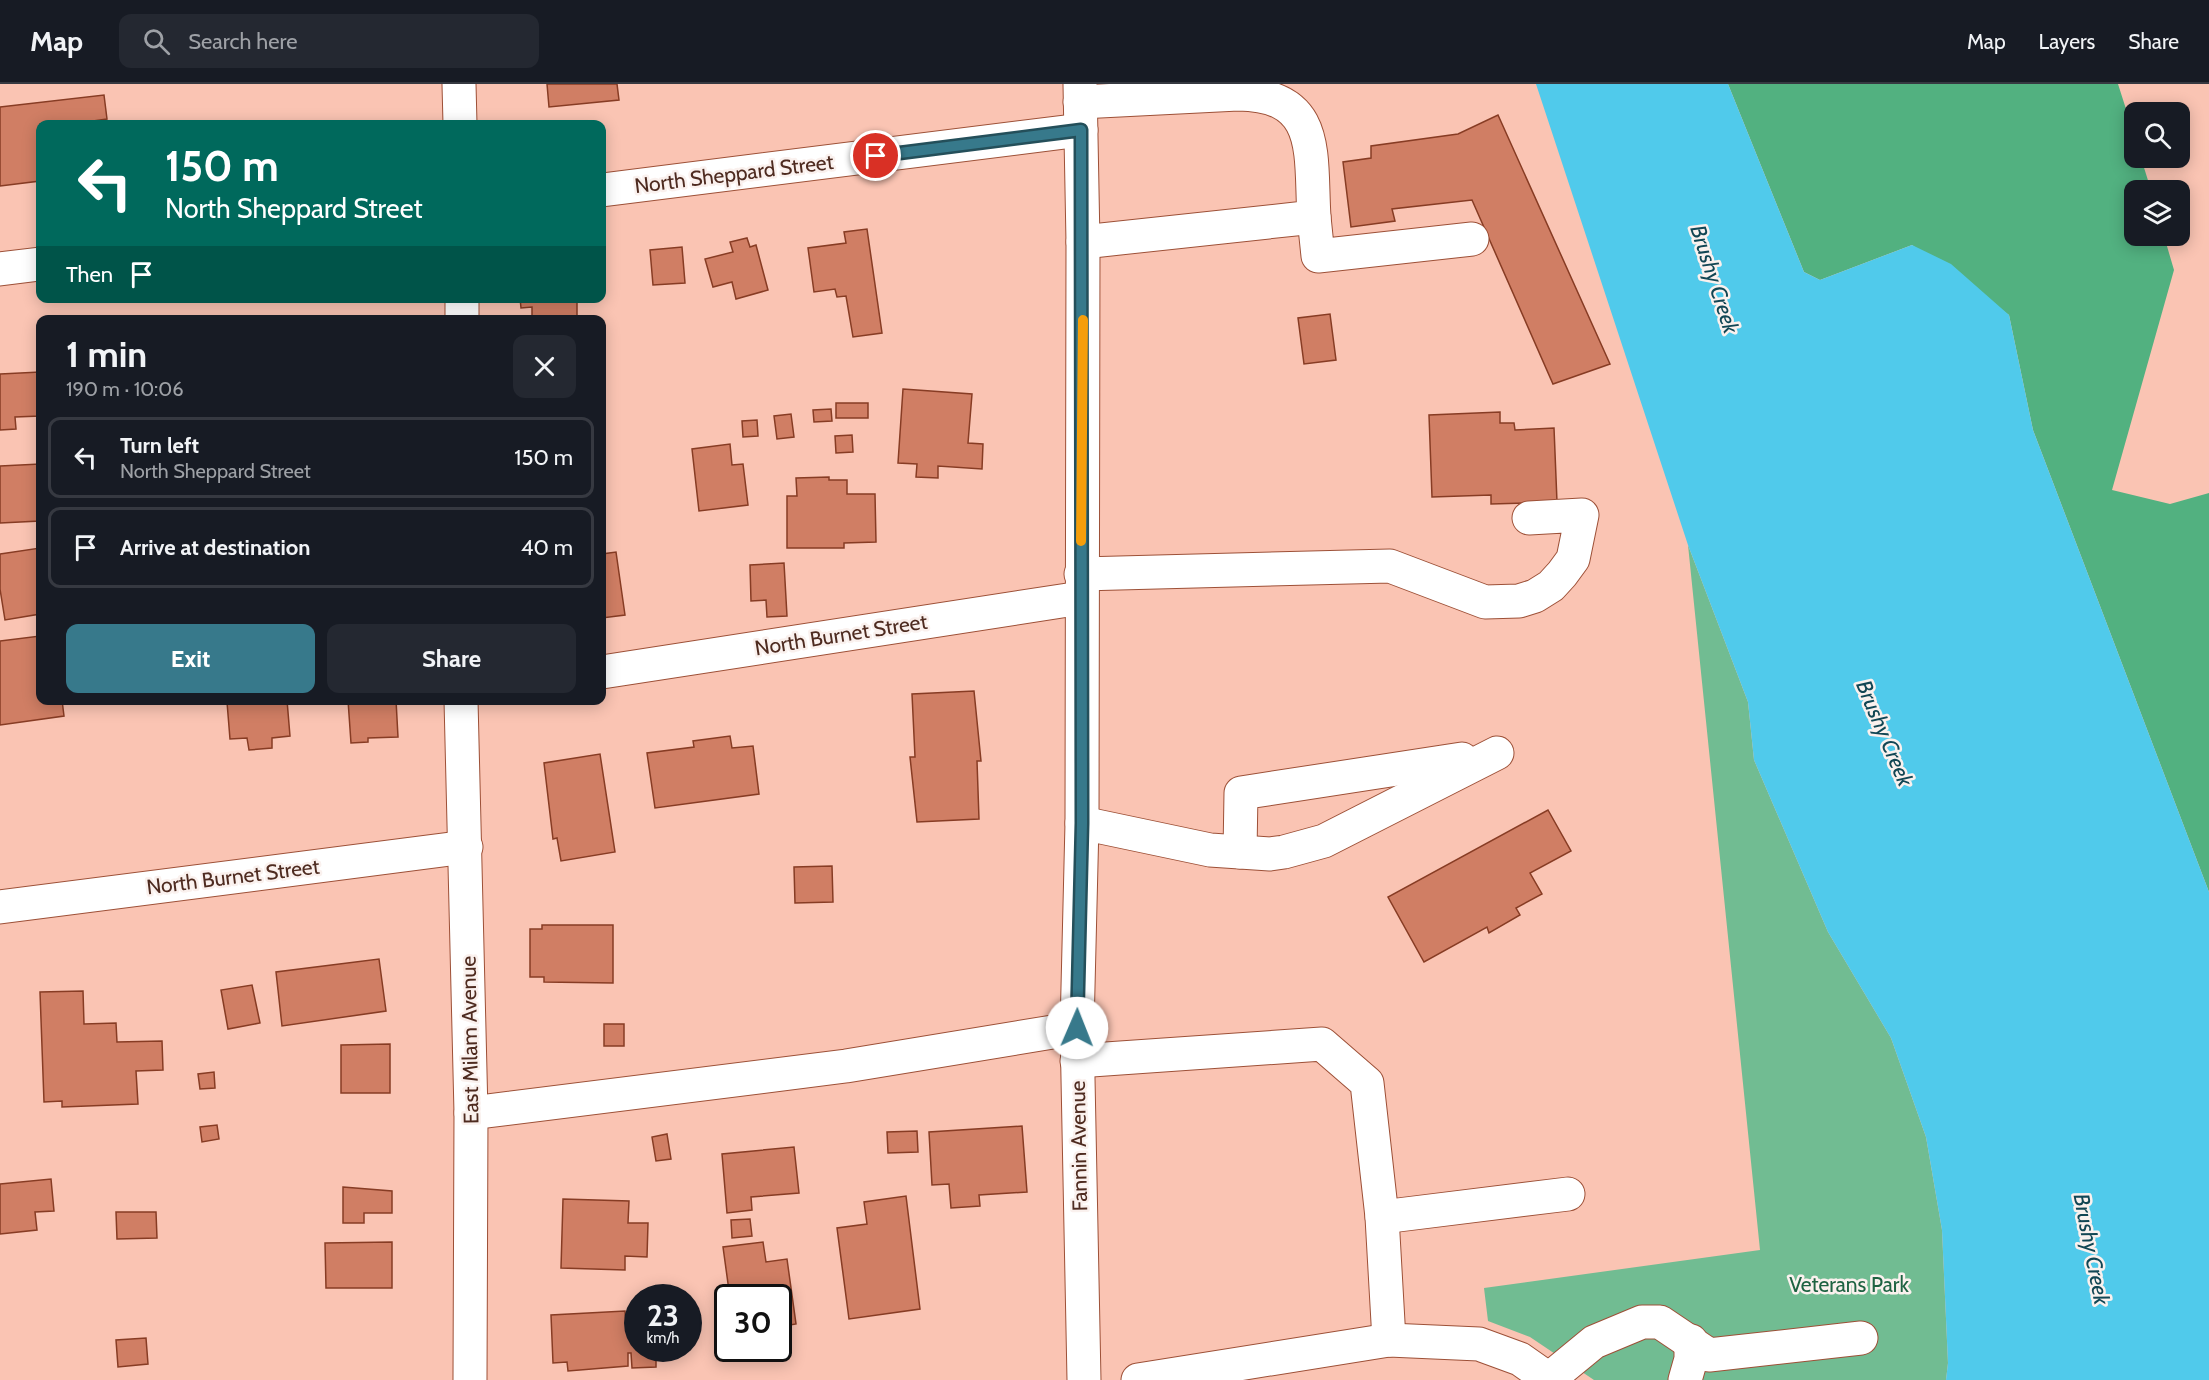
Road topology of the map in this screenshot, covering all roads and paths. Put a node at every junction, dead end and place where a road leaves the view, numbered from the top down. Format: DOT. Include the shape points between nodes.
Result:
graph roads {
  1 [pos="459,84"];
  2 [pos="1081,106"];
  3 [pos="460,120"];
  4 [pos="606,189"];
  5 [pos="1314,217"];
  6 [pos="1472,239"];
  7 [pos="1083,242"];
  8 [pos="36,264"];
  9 [pos="0,269"];
  10 [pos="1529,518"];
  11 [pos="1081,586"];
  12 [pos="606,671"];
  13 [pos="461,705"];
  14 [pos="1082,823"];
  15 [pos="466,847"];
  16 [pos="1240,852"];
  17 [pos="0,907"];
  18 [pos="1077,1028"];
  19 [pos="1077,1061"];
  20 [pos="471,1113"];
  21 [pos="1568,1194"];
  22 [pos="1382,1217"];
  23 [pos="1861,1338"];
  24 [pos="1389,1340"];
  25 [pos="1691,1341"];
  26 [pos="1550,1379"];
  27 [pos="470,1380"];
  28 [pos="1084,1380"];
  29 [pos="1138,1380"];
  30 [pos="1685,1380"];
  1 -- 3 [label="street"];
  2 -- 4 [label="street, North Sheppard Street"];
  2 -- 5 [label="street, North Sheppard Street" via="1238,94 1259,94 1276,100 1303,122 1310,137"];
  2 -- 7 [label="street, Fannin Avenue"];
  5 -- 6 [label="street, North Sheppard Street" via="1318,256"];
  5 -- 7 [label="street"];
  7 -- 11 [label="street, Fannin Avenue"];
  8 -- 9 [label="street"];
  10 -- 11 [label="street, North Burnet Street" via="1582,515 1573,559 1551,586 1535,597 1519,601 1485,602 1390,566"];
  11 -- 12 [label="street, North Burnet Street"];
  11 -- 14 [label="street, Fannin Avenue"];
  13 -- 15 [label="street, East Milam Avenue"];
  14 -- 16 [label="street" via="1183,846"];
  14 -- 18 [label="street, Fannin Avenue"];
  15 -- 17 [label="street, North Burnet Street"];
  15 -- 20 [label="street, East Milam Avenue"];
  16 -- 16 [label="street" via="1270,854 1324,841 1497,753 1241,793"];
  18 -- 19 [label="street, Fannin Avenue"];
  18 -- 20 [label="street" via="846,1066"];
  19 -- 22 [label="street" via="1322,1044 1367,1083"];
  19 -- 28 [label="street, Fannin Avenue"];
  20 -- 27 [label="street, East Milam Avenue"];
  21 -- 22 [label="street"];
  22 -- 24 [label="street"];
  23 -- 25 [label="street" via="1709,1355"];
  24 -- 26 [label="street" via="1479,1344 1520,1359"];
  24 -- 29 [label="street"];
  25 -- 26 [label="street" via="1660,1322 1642,1322 1594,1342"];
  25 -- 30 [label="street"];
}
